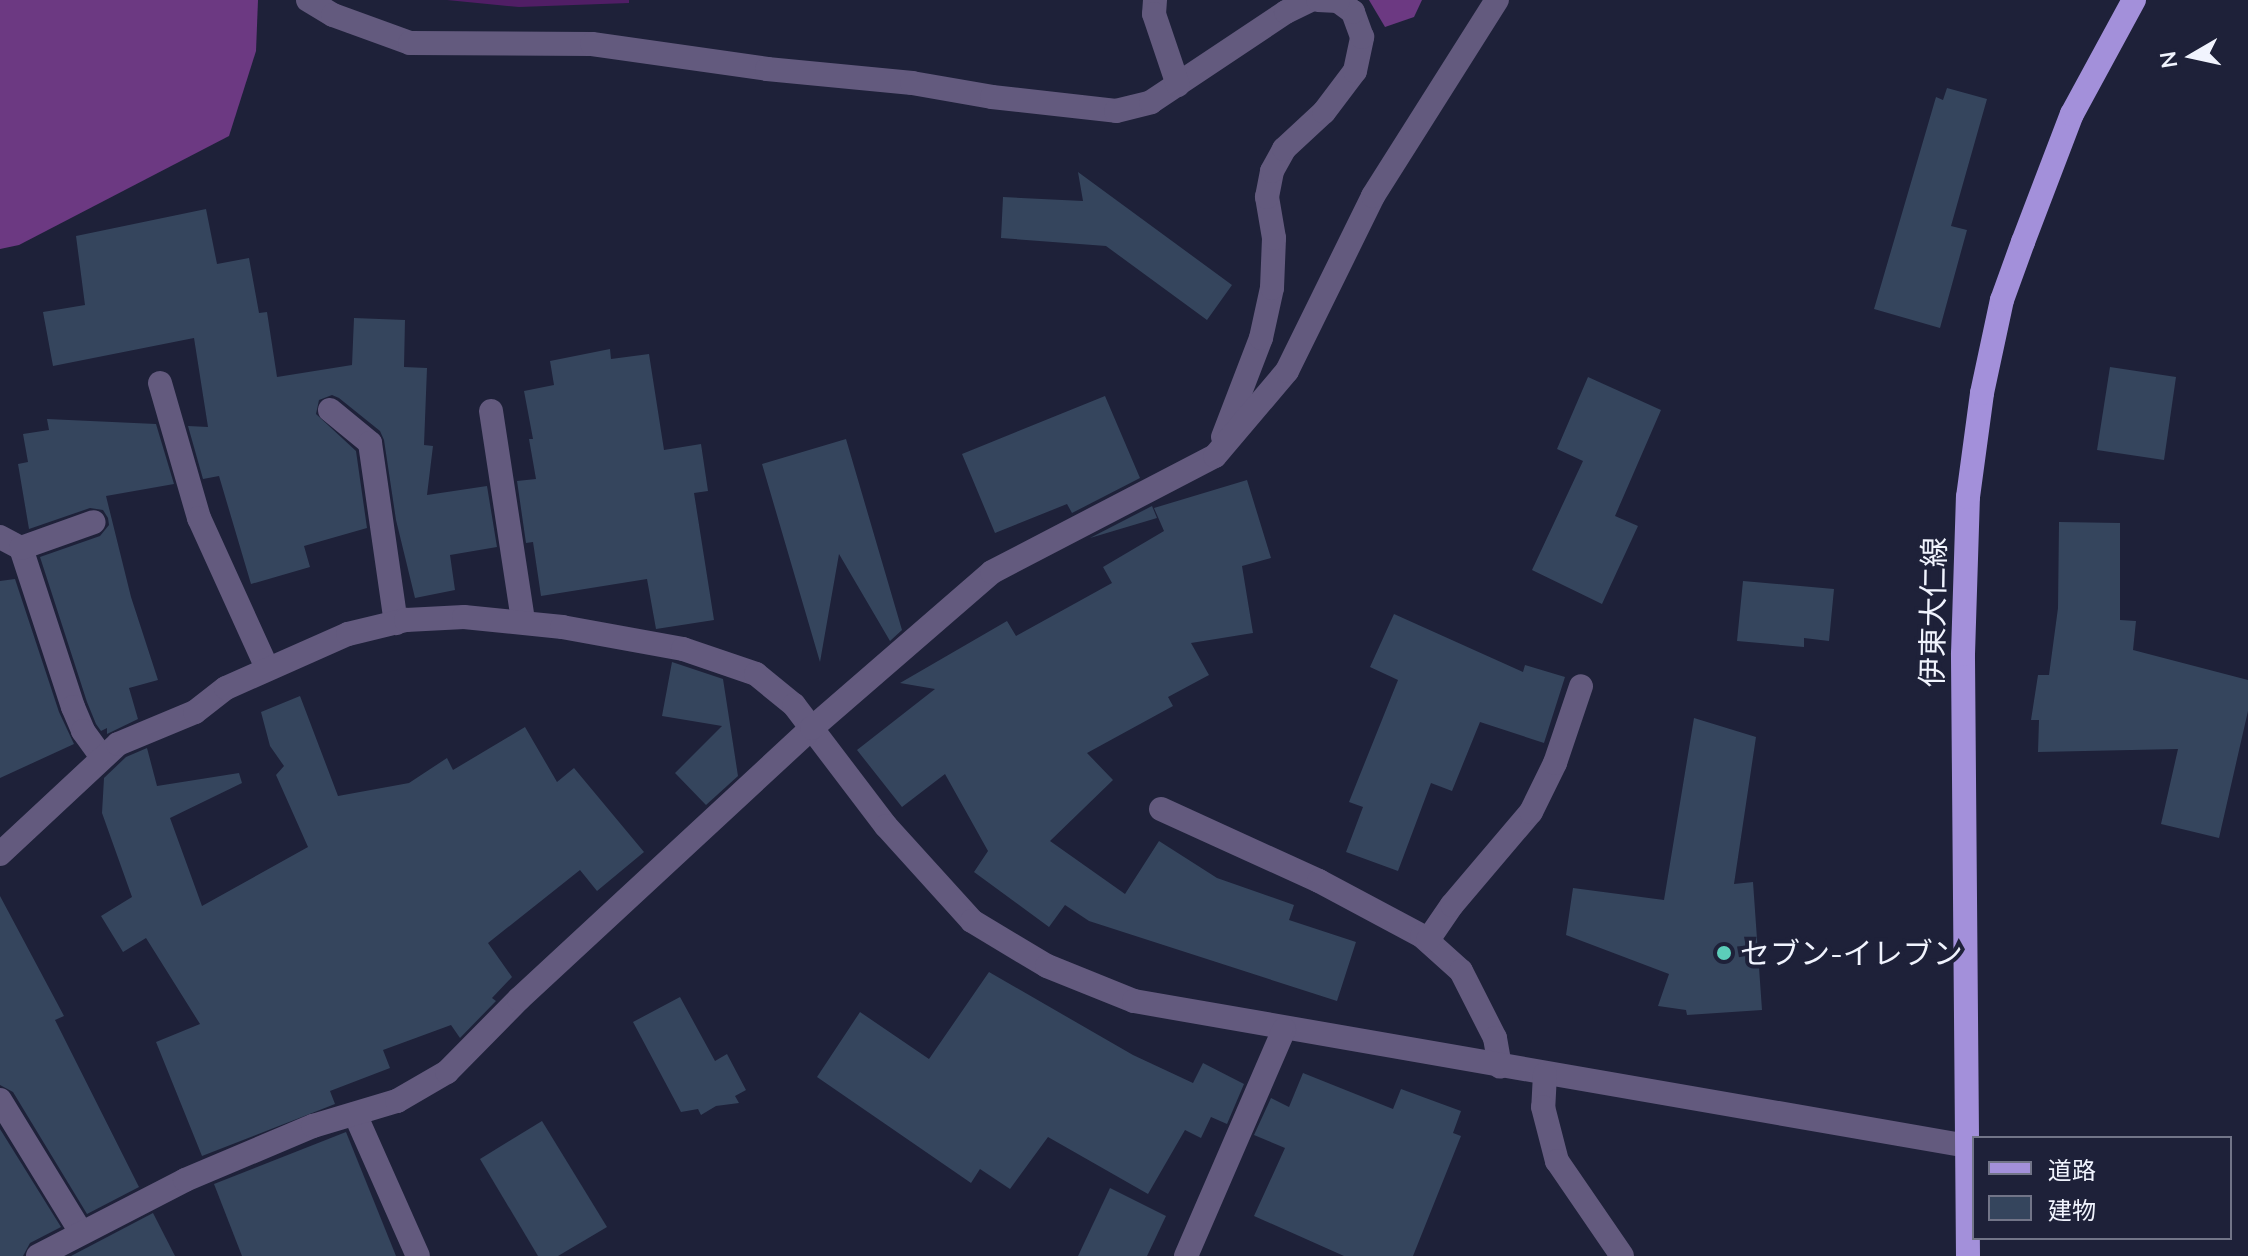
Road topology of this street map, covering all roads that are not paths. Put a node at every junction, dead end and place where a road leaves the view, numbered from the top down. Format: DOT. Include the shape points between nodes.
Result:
graph roads {
  1 [pos="308,0"];
  2 [pos="1155,0"];
  3 [pos="1311,0"];
  4 [pos="1318,0"];
  5 [pos="1497,0"];
  6 [pos="2134,0"];
  7 [pos="1178,85"];
  8 [pos="160,383"];
  9 [pos="330,410"];
  10 [pos="491,411"];
  11 [pos="1215,456"];
  12 [pos="94,522"];
  13 [pos="10,542"];
  14 [pos="523,621"];
  15 [pos="396,623"];
  16 [pos="267,668"];
  17 [pos="1581,686"];
  18 [pos="812,728"];
  19 [pos="102,757"];
  20 [pos="1161,809"];
  21 [pos="0,854"];
  22 [pos="1428,940"];
  23 [pos="1284,1029"];
  24 [pos="1500,1067"];
  25 [pos="1545,1074"];
  26 [pos="0,1100"];
  27 [pos="355,1114"];
  28 [pos="1967,1146"];
  29 [pos="81,1232"];
  30 [pos="38,1256"];
  31 [pos="418,1256"];
  32 [pos="1186,1256"];
  33 [pos="1622,1256"];
  34 [pos="1968,1256"];
  1 -- 7 [label="street" via="333,15 410,43 592,44 1116,111 1151,102"];
  2 -- 7 [label="street" via="1154,14"];
  3 -- 7 [label="street"];
  4 -- 11 [label="street" via="1338,1 1353,12 1362,37 1355,71 1324,112 1284,149 1272,171 1267,197 1274,238 1272,288 1261,338"];
  5 -- 11 [label="street" via="1373,196 1287,371"];
  6 -- 28 [label="main road, 伊東大仁線" via="2072,114 2028,227 2002,300 1982,393 1968,497 1963,654"];
  8 -- 16 [label="street" via="199,518"];
  9 -- 15 [label="street" via="370,443"];
  10 -- 14 [label="street"];
  11 -- 18 [label="street" via="992,572"];
  12 -- 13 [label="street"];
  13 -- 19 [label="street" via="83,731"];
  14 -- 15 [label="street" via="464,617"];
  14 -- 18 [label="street" via="683,649 756,674 794,705"];
  15 -- 16 [label="street" via="348,634"];
  16 -- 19 [label="street" via="226,688 195,712 118,744"];
  17 -- 22 [label="street" via="1555,763 1531,812"];
  18 -- 23 [label="street" via="886,826 972,921 1047,966 1134,1001"];
  18 -- 27 [label="street" via="447,1072 397,1101"];
  19 -- 21 [label="street"];
  20 -- 22 [label="street" via="1319,881"];
  22 -- 24 [label="street" via="1461,971 1495,1038"];
  23 -- 24 [label="street"];
  23 -- 32 [label="street"];
  24 -- 25 [label="street"];
  25 -- 28 [label="street"];
  25 -- 33 [label="street" via="1543,1107 1557,1161"];
  26 -- 29 [label="street"];
  27 -- 29 [label="street" via="313,1126 185,1180"];
  27 -- 31 [label="street"];
  28 -- 34 [label="main road, 伊東大仁線"];
  29 -- 30 [label="street"];
}
